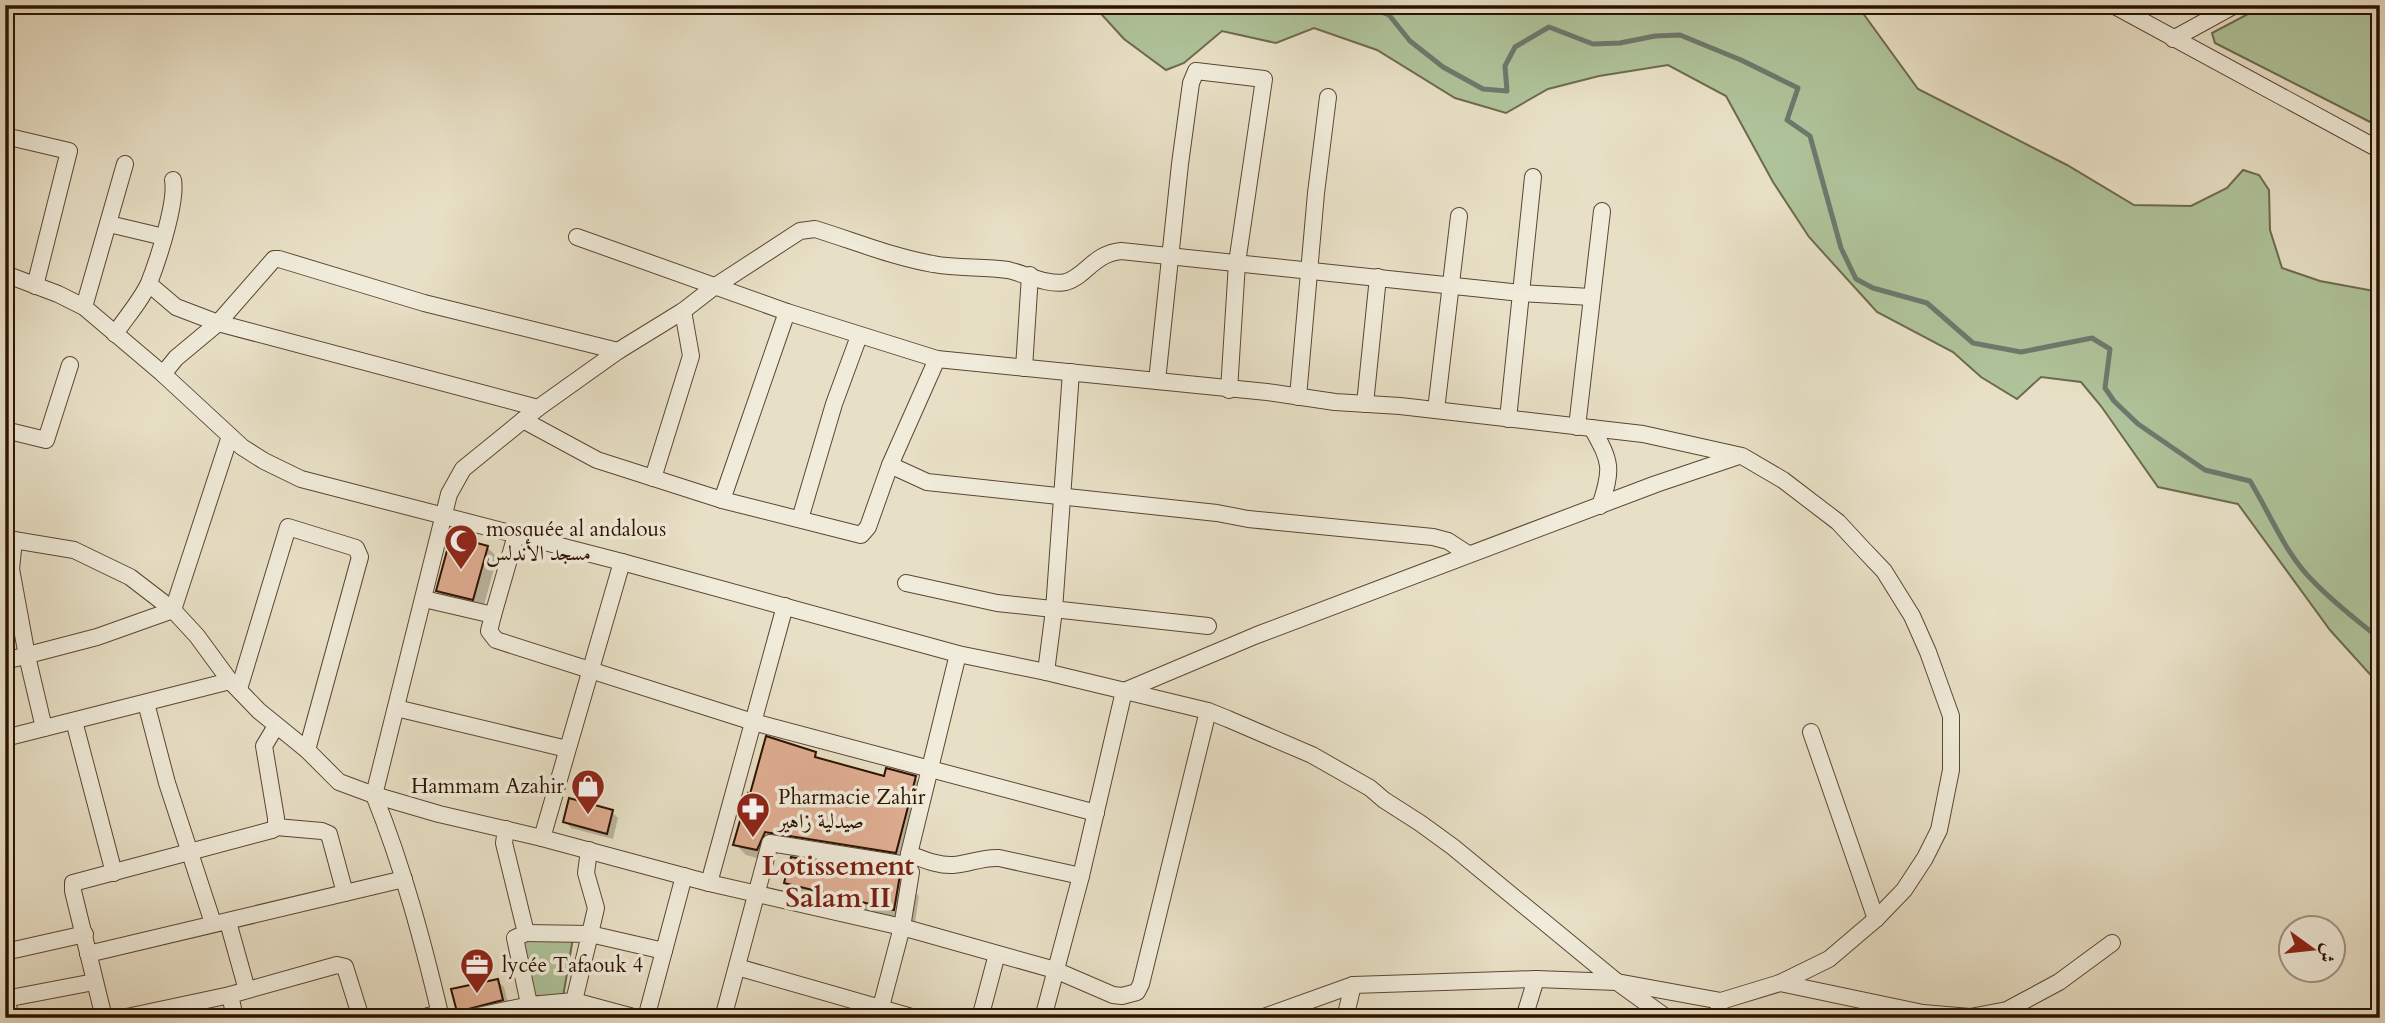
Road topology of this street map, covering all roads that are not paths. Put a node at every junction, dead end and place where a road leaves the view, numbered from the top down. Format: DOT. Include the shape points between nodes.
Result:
graph roads {
  1 [pos="2113,5"];
  2 [pos="2230,6"];
  3 [pos="2173,39"];
  4 [pos="1328,97"];
  5 [pos="5,136"];
  6 [pos="2380,150"];
  7 [pos="125,164"];
  8 [pos="1534,177"];
  9 [pos="173,180"];
  10 [pos="1602,211"];
  11 [pos="1459,216"];
  12 [pos="108,224"];
  13 [pos="164,237"];
  14 [pos="577,237"];
  15 [pos="1170,256"];
  16 [pos="1237,263"];
  17 [pos="1310,271"];
  18 [pos="5,274"];
  19 [pos="1030,275"];
  20 [pos="1378,277"];
  21 [pos="149,284"];
  22 [pos="1449,284"];
  23 [pos="35,286"];
  24 [pos="714,287"];
  25 [pos="1521,293"];
  26 [pos="1591,297"];
  27 [pos="84,307"];
  28 [pos="683,312"];
  29 [pos="787,313"];
  30 [pos="218,323"];
  31 [pos="115,334"];
  32 [pos="859,336"];
  33 [pos="618,351"];
  34 [pos="937,359"];
  35 [pos="70,365"];
  36 [pos="1024,368"];
  37 [pos="1071,372"];
  38 [pos="163,374"];
  39 [pos="1157,381"];
  40 [pos="1228,390"];
  41 [pos="1298,397"];
  42 [pos="1365,404"];
  43 [pos="538,408"];
  44 [pos="1436,410"];
  45 [pos="1508,419"];
  46 [pos="523,420"];
  47 [pos="1584,428"];
  48 [pos="5,430"];
  49 [pos="230,436"];
  50 [pos="1742,456"];
  51 [pos="890,465"];
  52 [pos="653,478"];
  53 [pos="1062,496"];
  54 [pos="722,500"];
  55 [pos="1600,506"];
  56 [pos="444,517"];
  57 [pos="800,519"];
  58 [pos="516,535"];
  59 [pos="10,541"];
  60 [pos="1468,554"];
  61 [pos="622,562"];
  62 [pos="906,583"];
  63 [pos="424,599"];
  64 [pos="785,606"];
  65 [pos="173,610"];
  66 [pos="1054,610"];
  67 [pos="493,615"];
  68 [pos="1208,626"];
  69 [pos="958,654"];
  70 [pos="27,656"];
  71 [pos="5,661"];
  72 [pos="591,670"];
  73 [pos="1046,672"];
  74 [pos="234,685"];
  75 [pos="1124,691"];
  76 [pos="146,703"];
  77 [pos="396,708"];
  78 [pos="1208,711"];
  79 [pos="74,721"];
  80 [pos="753,722"];
  81 [pos="276,726"];
  82 [pos="44,728"];
  83 [pos="1811,732"];
  84 [pos="5,738"];
  85 [pos="567,749"];
  86 [pos="307,750"];
  87 [pos="928,768"];
  88 [pos="374,796"];
  89 [pos="1096,813"];
  90 [pos="276,827"];
  91 [pos="506,829"];
  92 [pos="542,838"];
  93 [pos="589,850"];
  94 [pos="190,852"];
  95 [pos="908,860"];
  96 [pos="114,873"];
  97 [pos="684,876"];
  98 [pos="1080,876"];
  99 [pos="404,879"];
  100 [pos="709,883"];
  101 [pos="345,893"];
  102 [pos="756,894"];
  103 [pos="1876,919"];
  104 [pos="221,922"];
  105 [pos="902,927"];
  106 [pos="526,933"];
  107 [pos="85,934"];
  108 [pos="590,934"];
  109 [pos="2112,943"];
  110 [pos="664,951"];
  111 [pos="5,952"];
  112 [pos="88,954"];
  113 [pos="997,954"];
  114 [pos="737,967"];
  115 [pos="1055,970"];
  116 [pos="1536,979"];
  117 [pos="94,982"];
  118 [pos="1617,982"];
  119 [pos="1780,983"];
  120 [pos="1353,985"];
  121 [pos="247,990"];
  122 [pos="230,995"];
  123 [pos="6,997"];
  124 [pos="573,1001"];
  125 [pos="1721,1001"];
  126 [pos="531,1011"];
  127 [pos="879,1014"];
  128 [pos="440,1016"];
  129 [pos="1995,1016"];
  130 [pos="11,1018"];
  131 [pos="104,1018"];
  132 [pos="122,1018"];
  133 [pos="235,1018"];
  134 [pos="361,1018"];
  135 [pos="421,1018"];
  136 [pos="468,1018"];
  137 [pos="636,1018"];
  138 [pos="646,1018"];
  139 [pos="723,1018"];
  140 [pos="915,1018"];
  141 [pos="980,1018"];
  142 [pos="1043,1018"];
  143 [pos="1261,1018"];
  144 [pos="1345,1018"];
  145 [pos="1524,1018"];
  146 [pos="1667,1018"];
  147 [pos="1716,1018"];
  1 -- 3 [label="street"];
  2 -- 3 [label="street"];
  3 -- 6 [label="street"];
  4 -- 17 [label="street"];
  5 -- 23 [label="street" via="69,151"];
  7 -- 12 [label="street"];
  8 -- 25 [label="street"];
  9 -- 13 [label="street"];
  10 -- 26 [label="street"];
  11 -- 22 [label="street"];
  12 -- 13 [label="street"];
  12 -- 27 [label="street"];
  13 -- 21 [label="street"];
  14 -- 24 [label="street"];
  15 -- 16 [label="street"];
  15 -- 16 [label="street" via="1191,83 1200,70 1264,79"];
  15 -- 19 [label="street" via="1115,251 1067,281 1057,283"];
  15 -- 39 [label="street"];
  16 -- 17 [label="street"];
  16 -- 40 [label="street"];
  17 -- 20 [label="street"];
  17 -- 41 [label="street"];
  18 -- 23 [label="street"];
  19 -- 24 [label="street" via="933,264 808,228"];
  19 -- 36 [label="street"];
  20 -- 22 [label="street"];
  20 -- 42 [label="street"];
  21 -- 30 [label="street" via="176,307"];
  21 -- 31 [label="street"];
  22 -- 25 [label="street"];
  22 -- 44 [label="street"];
  23 -- 27 [label="street"];
  24 -- 28 [label="street"];
  24 -- 29 [label="street"];
  25 -- 26 [label="street"];
  25 -- 45 [label="street"];
  26 -- 47 [label="street"];
  27 -- 31 [label="street"];
  28 -- 33 [label="street"];
  28 -- 52 [label="street" via="691,356"];
  29 -- 32 [label="street"];
  29 -- 54 [label="street"];
  30 -- 33 [label="street" via="274,259 279,259 424,303"];
  30 -- 38 [label="street"];
  30 -- 43 [label="street"];
  31 -- 38 [label="street"];
  32 -- 34 [label="street"];
  32 -- 57 [label="street"];
  33 -- 43 [label="street"];
  34 -- 36 [label="street"];
  34 -- 51 [label="street"];
  35 -- 48 [label="street" via="46,440"];
  36 -- 37 [label="street"];
  37 -- 39 [label="street"];
  37 -- 53 [label="street"];
  38 -- 49 [label="street"];
  39 -- 40 [label="street"];
  40 -- 41 [label="street"];
  41 -- 42 [label="street"];
  42 -- 44 [label="street"];
  43 -- 46 [label="street"];
  44 -- 45 [label="street"];
  45 -- 47 [label="street"];
  46 -- 52 [label="street" via="597,460"];
  46 -- 56 [label="street" via="463,469 449,494"];
  47 -- 50 [label="street" via="1643,434"];
  47 -- 55 [label="street" via="1608,456 1609,480"];
  49 -- 56 [label="street" via="264,461 301,479"];
  49 -- 65 [label="street"];
  50 -- 55 [label="street"];
  50 -- 103 [label="street" via="1838,522 1884,571 1913,616 1951,716 1951,770 1939,831 1904,890"];
  51 -- 53 [label="street" via="927,482"];
  51 -- 57 [label="street" via="864,533"];
  52 -- 54 [label="street"];
  53 -- 60 [label="street" via="1433,537"];
  53 -- 66 [label="street"];
  54 -- 57 [label="street"];
  55 -- 60 [label="street"];
  56 -- 58 [label="street"];
  56 -- 63 [label="street"];
  58 -- 61 [label="street"];
  58 -- 67 [label="street"];
  59 -- 65 [label="street" via="74,550 130,577"];
  59 -- 70 [label="street"];
  60 -- 75 [label="street"];
  61 -- 64 [label="street"];
  61 -- 72 [label="street"];
  62 -- 66 [label="street"];
  63 -- 67 [label="street"];
  63 -- 77 [label="street"];
  64 -- 69 [label="street"];
  64 -- 80 [label="street"];
  65 -- 70 [label="street"];
  65 -- 74 [label="street"];
  66 -- 68 [label="street"];
  66 -- 73 [label="street"];
  67 -- 72 [label="street" via="489,631 496,640"];
  69 -- 73 [label="street"];
  69 -- 87 [label="street"];
  70 -- 71 [label="street"];
  70 -- 82 [label="street"];
  72 -- 80 [label="street"];
  72 -- 85 [label="street"];
  73 -- 75 [label="street"];
  74 -- 76 [label="street"];
  74 -- 81 [label="street"];
  74 -- 86 [label="street" via="288,527 356,548 360,557"];
  75 -- 78 [label="street"];
  75 -- 89 [label="street"];
  76 -- 79 [label="street"];
  76 -- 94 [label="street"];
  77 -- 85 [label="street"];
  77 -- 88 [label="street"];
  78 -- 115 [label="street" via="1137,992 1113,995"];
  78 -- 118 [label="street" via="1312,755 1370,788 1453,847"];
  79 -- 82 [label="street"];
  79 -- 96 [label="street"];
  80 -- 87 [label="street"];
  80 -- 100 [label="street"];
  81 -- 86 [label="street"];
  81 -- 90 [label="street" via="264,746"];
  82 -- 84 [label="street"];
  83 -- 103 [label="street"];
  85 -- 92 [label="street"];
  86 -- 88 [label="street" via="339,782"];
  87 -- 89 [label="street"];
  87 -- 95 [label="street"];
  88 -- 91 [label="street"];
  88 -- 99 [label="street"];
  89 -- 98 [label="street"];
  90 -- 94 [label="street"];
  90 -- 101 [label="street" via="329,834"];
  91 -- 92 [label="street"];
  91 -- 106 [label="street" via="504,843"];
  92 -- 93 [label="street"];
  93 -- 97 [label="street"];
  93 -- 108 [label="street" via="586,873 596,908"];
  94 -- 96 [label="street"];
  94 -- 104 [label="street"];
  95 -- 98 [label="street" via="954,865 999,858"];
  95 -- 102 [label="street" via="770,843"];
  95 -- 105 [label="street" via="911,872"];
  96 -- 107 [label="street" via="73,883"];
  97 -- 100 [label="street"];
  97 -- 110 [label="street"];
  98 -- 115 [label="street"];
  99 -- 101 [label="street"];
  99 -- 128 [label="street"];
  100 -- 102 [label="street"];
  101 -- 104 [label="street"];
  102 -- 105 [label="street"];
  102 -- 114 [label="street"];
  103 -- 119 [label="street" via="1829,959"];
  104 -- 112 [label="street"];
  104 -- 121 [label="street"];
  105 -- 113 [label="street"];
  105 -- 127 [label="street"];
  106 -- 108 [label="street"];
  106 -- 126 [label="street" via="515,938"];
  107 -- 111 [label="street"];
  107 -- 112 [label="street"];
  108 -- 110 [label="street"];
  108 -- 124 [label="street"];
  109 -- 129 [label="street" via="2059,982"];
  110 -- 138 [label="street"];
  112 -- 117 [label="street"];
  113 -- 115 [label="street"];
  113 -- 141 [label="street"];
  114 -- 127 [label="street"];
  114 -- 139 [label="street"];
  115 -- 142 [label="street"];
  116 -- 118 [label="street"];
  116 -- 120 [label="street"];
  116 -- 145 [label="street"];
  117 -- 123 [label="street"];
  117 -- 131 [label="street"];
  118 -- 125 [label="street"];
  118 -- 146 [label="street"];
  119 -- 125 [label="street"];
  119 -- 129 [label="street" via="1946,1017"];
  120 -- 143 [label="street"];
  120 -- 144 [label="street"];
  121 -- 122 [label="street"];
  121 -- 134 [label="street" via="342,966"];
  122 -- 132 [label="street"];
  122 -- 133 [label="street"];
  123 -- 130 [label="street"];
  124 -- 126 [label="street"];
  124 -- 137 [label="street"];
  125 -- 147 [label="street"];
  126 -- 136 [label="street"];
  127 -- 140 [label="street"];
  128 -- 135 [label="street"];
}
